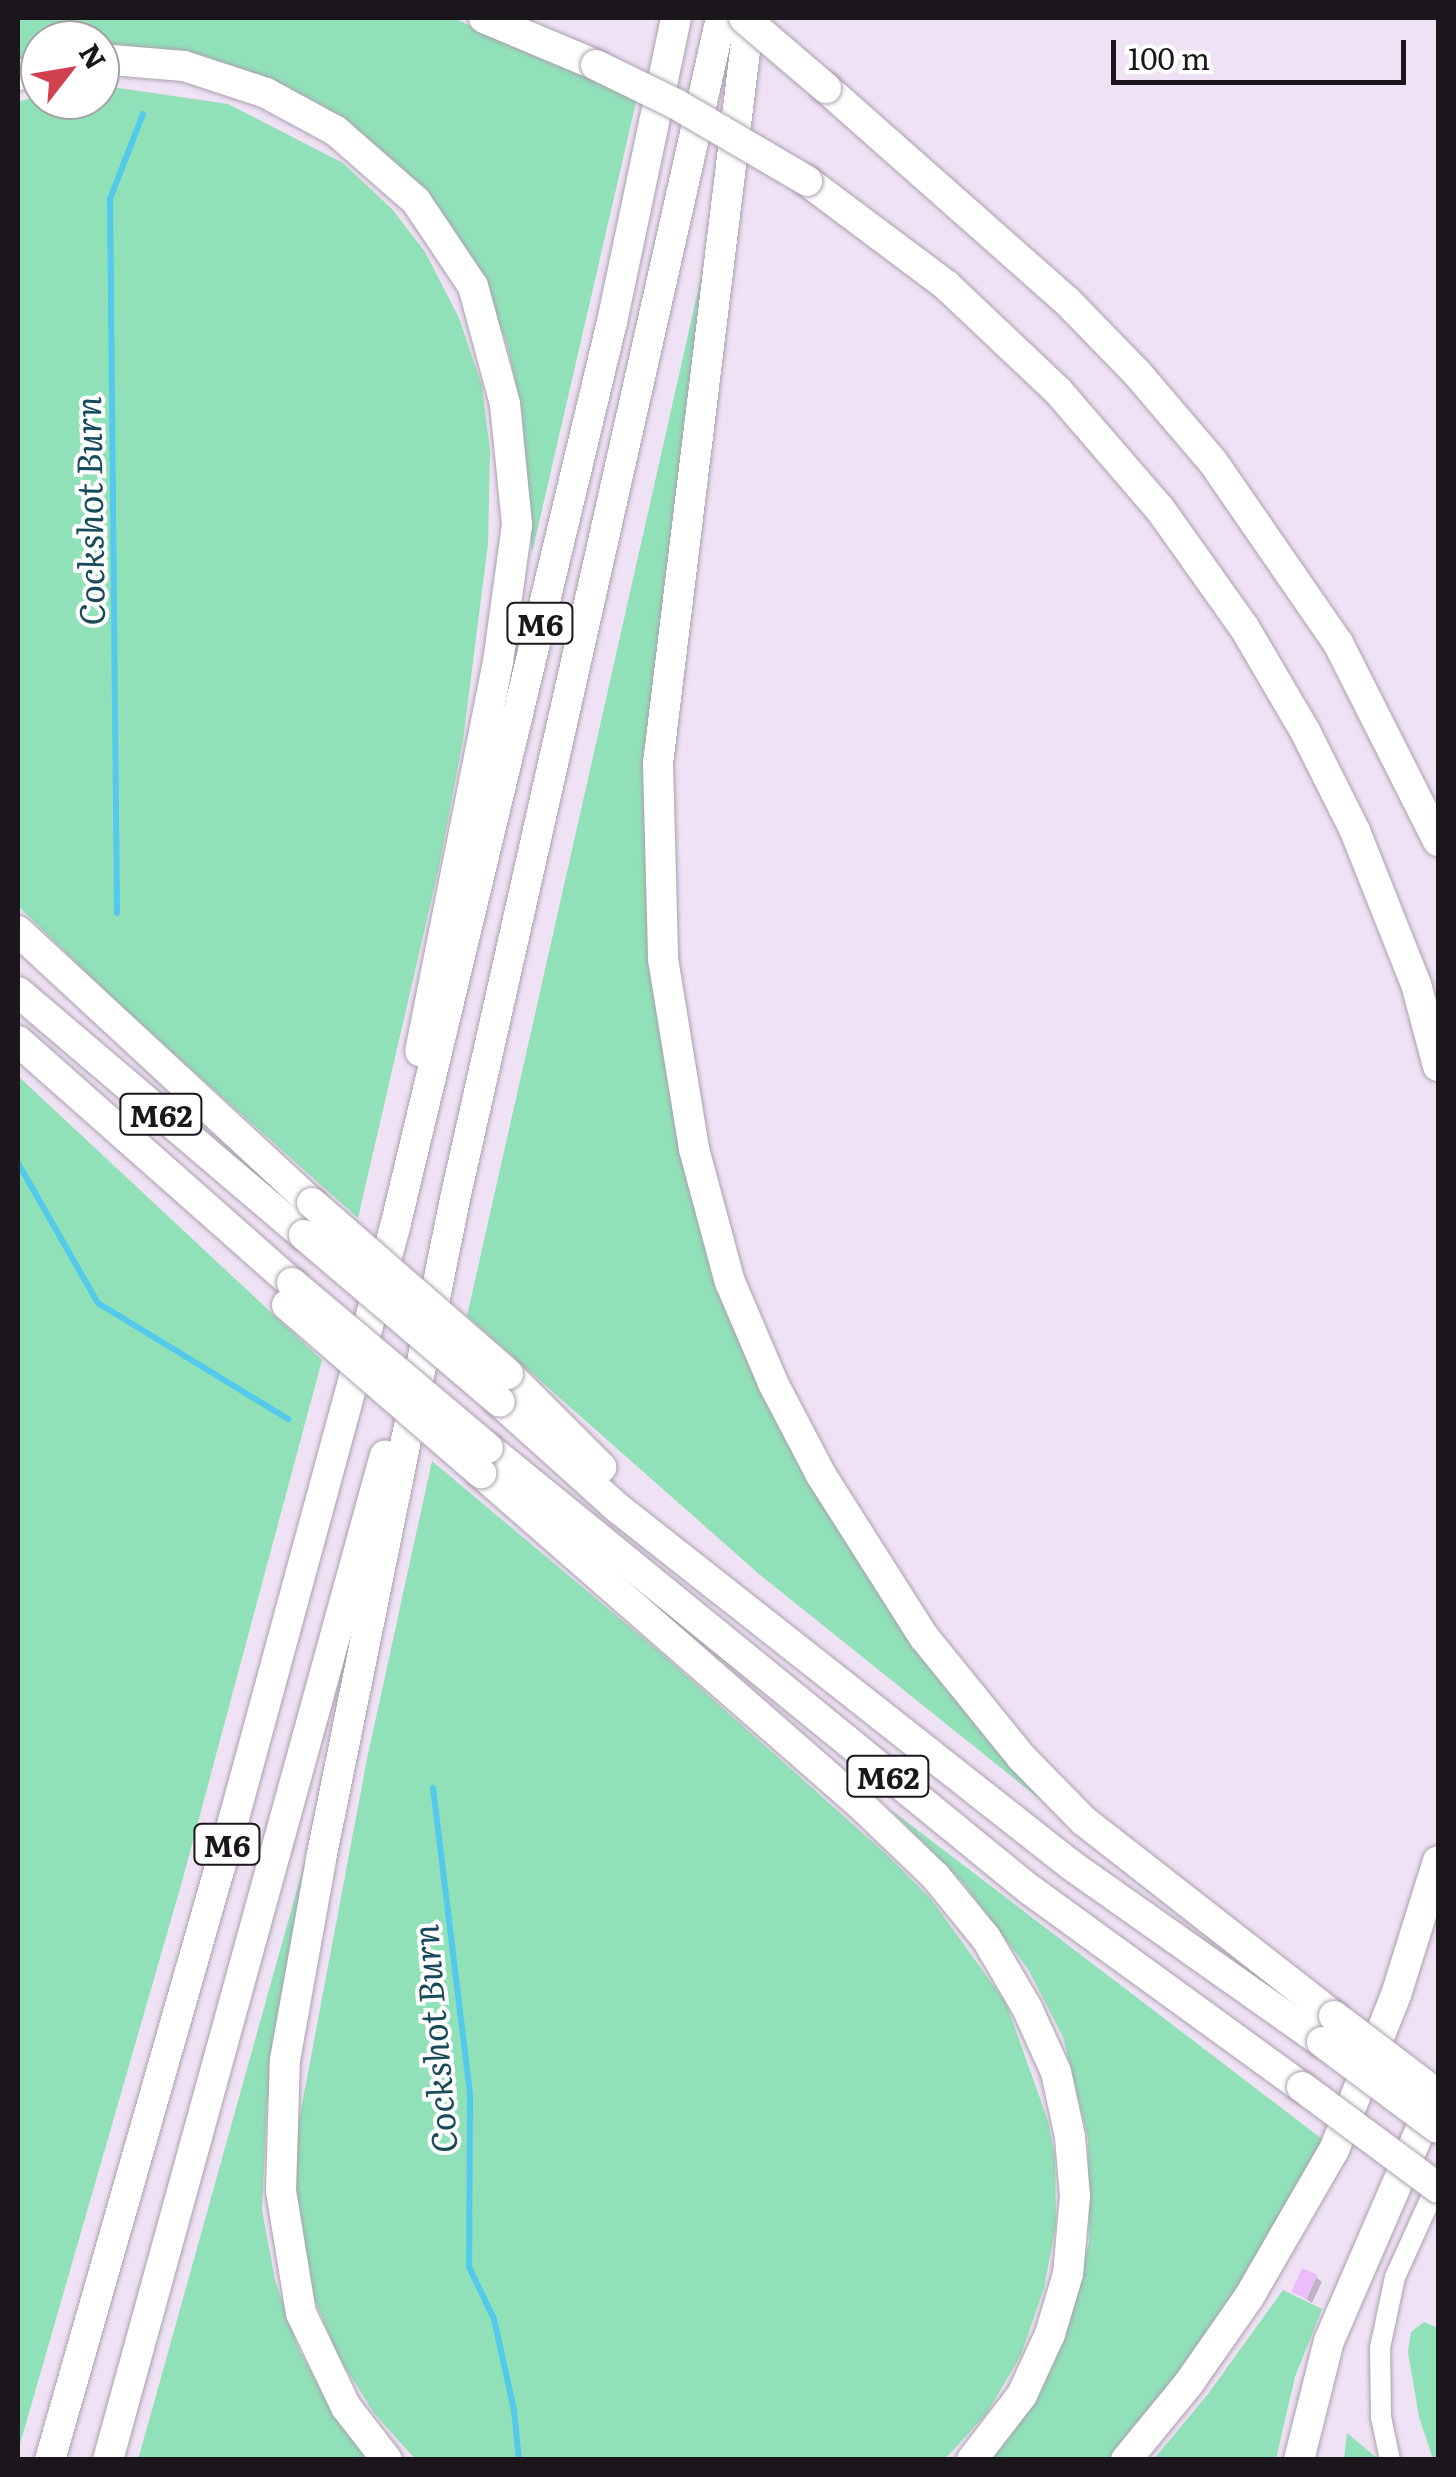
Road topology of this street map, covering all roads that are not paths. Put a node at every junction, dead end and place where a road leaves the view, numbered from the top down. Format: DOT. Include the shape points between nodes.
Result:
graph roads {
  1 [pos="484,18"];
  2 [pos="676,18"];
  3 [pos="722,18"];
  4 [pos="747,18"];
  5 [pos="120,61"];
  6 [pos="1438,840"];
  7 [pos="18,931"];
  8 [pos="18,992"];
  9 [pos="18,1041"];
  10 [pos="1438,1066"];
  11 [pos="454,1199"];
  12 [pos="395,1227"];
  13 [pos="504,1388"];
  14 [pos="485,1461"];
  15 [pos="1438,1861"];
  16 [pos="1328,2029"];
  17 [pos="1438,2092"];
  18 [pos="1438,2128"];
  19 [pos="1438,2185"];
  20 [pos="50,2460"];
  21 [pos="108,2460"];
  22 [pos="387,2460"];
  23 [pos="972,2460"];
  24 [pos="1126,2460"];
  25 [pos="1299,2460"];
  26 [pos="1390,2460"];
  1 -- 10 [label="highway, bridge" via="676,104 807,181 946,286 1058,391 1160,510 1244,627 1305,731 1355,831 1416,984"];
  2 -- 12 [label="highway, M6" via="612,322"];
  3 -- 11 [label="highway, M6"];
  4 -- 6 [label="highway, bridge" via="1066,300 1212,462 1338,643"];
  4 -- 16 [label="highway" via="658,764 662,959 694,1149 730,1282 821,1475 924,1638 1022,1758 1084,1821"];
  5 -- 12 [label="highway" via="184,66 266,93 336,131 416,200 474,286 505,404 514,544 498,662 426,1001"];
  7 -- 13 [label="highway, bridge"];
  8 -- 13 [label="highway, M62, bridge" via="304,1236"];
  9 -- 14 [label="highway, M62, bridge" via="290,1294"];
  11 -- 21 [label="highway, M6"];
  11 -- 22 [label="highway" via="321,1859 285,2060 280,2130 287,2242 301,2313 346,2407"];
  12 -- 20 [label="highway, M6"];
  13 -- 16 [label="highway, M62" via="716,1582 1071,1865"];
  14 -- 19 [label="highway, M62, bridge" via="1029,1889"];
  14 -- 23 [label="highway" via="936,1877 986,1938 1027,2008 1056,2072 1070,2137 1075,2196 1068,2274 1022,2395"];
  15 -- 24 [label="highway" via="1396,1994 1334,2150 1249,2296"];
  16 -- 17 [label="highway, bridge"];
  16 -- 18 [label="highway, M62, bridge"];
  17 -- 25 [label="highway" via="1329,2341"];
  19 -- 26 [label="street" via="1395,2278 1380,2348 1381,2417"];
}
